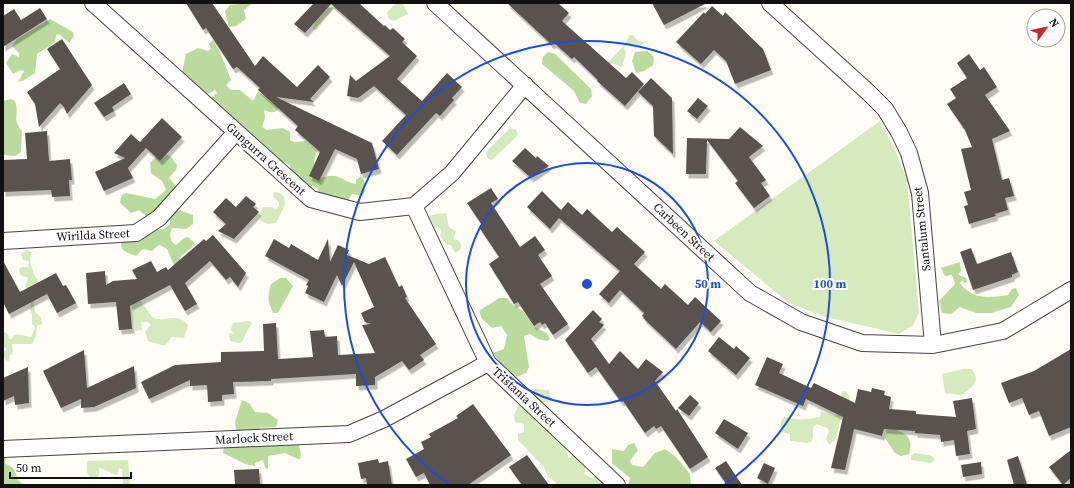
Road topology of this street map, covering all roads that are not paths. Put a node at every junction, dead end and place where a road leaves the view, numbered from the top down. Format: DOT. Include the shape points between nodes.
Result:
graph roads {
  1 [pos="93,3"];
  2 [pos="435,3"];
  3 [pos="770,3"];
  4 [pos="525,85"];
  5 [pos="236,132"];
  6 [pos="414,206"];
  7 [pos="3,240"];
  8 [pos="1071,290"];
  9 [pos="933,345"];
  10 [pos="488,363"];
  11 [pos="3,449"];
  12 [pos="617,485"];
  1 -- 5 [label="street, Gungurra Crescent"];
  2 -- 4 [label="street, Carbeen Street"];
  3 -- 9 [label="street, Santalum Street" via="869,93 885,109 899,132 920,193"];
  4 -- 6 [label="street" via="452,173"];
  4 -- 9 [label="street, Carbeen Street" via="750,293 801,322 862,343"];
  5 -- 6 [label="street, Gungurra Crescent" via="310,199 360,212"];
  5 -- 7 [label="street, Wirilda Street" via="159,218 136,233"];
  6 -- 10 [label="street, Tristania Street"];
  8 -- 9 [label="street, Carbeen Street" via="1003,331"];
  10 -- 11 [label="street, Marlock Street" via="384,419 349,434"];
  10 -- 12 [label="street, Tristania Street"];
}
